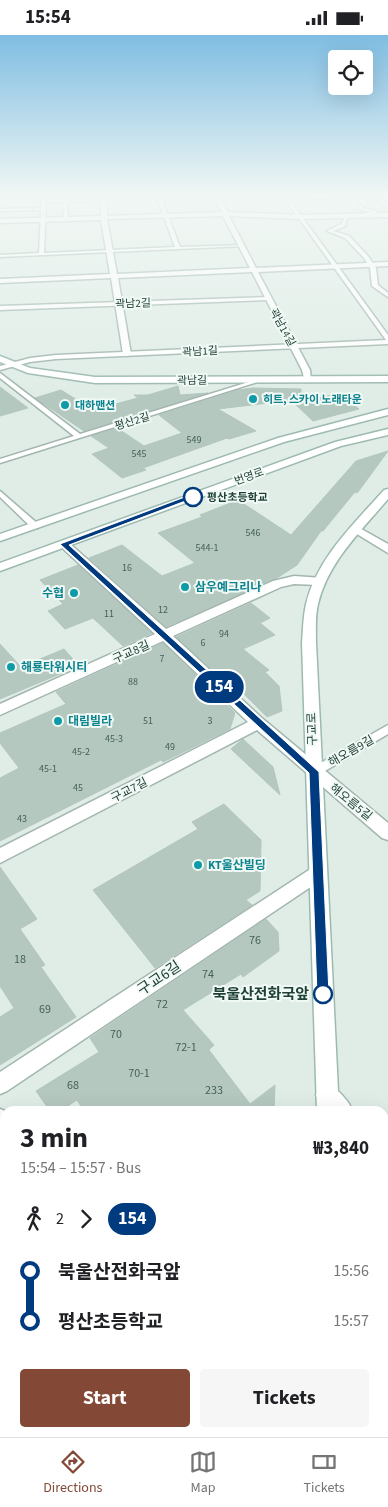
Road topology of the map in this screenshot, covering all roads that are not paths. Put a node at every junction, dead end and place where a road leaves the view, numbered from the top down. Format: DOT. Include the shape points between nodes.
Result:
graph roads {
  1 [pos="111,260"];
  2 [pos="250,260"];
  3 [pos="332,260"];
  4 [pos="368,260"];
  5 [pos="388,264"];
  6 [pos="372,265"];
  7 [pos="337,267"];
  8 [pos="255,270"];
  9 [pos="114,276"];
  10 [pos="0,281"];
  11 [pos="365,292"];
  12 [pos="374,292"];
  13 [pos="356,293"];
  14 [pos="386,293"];
  15 [pos="267,298"];
  16 [pos="118,303"];
  17 [pos="0,308"];
  18 [pos="388,341"];
  19 [pos="294,346"];
  20 [pos="126,354"];
  21 [pos="0,359"];
  22 [pos="12,365"];
  23 [pos="0,368"];
  24 [pos="0,375"];
  25 [pos="308,378"];
  26 [pos="264,379"];
  27 [pos="388,379"];
  28 [pos="388,412"];
  29 [pos="388,432"];
  30 [pos="80,437"];
  31 [pos="363,438"];
  32 [pos="388,440"];
  33 [pos="0,461"];
  34 [pos="388,492"];
  35 [pos="0,493"];
  36 [pos="35,526"];
  37 [pos="356,529"];
  38 [pos="0,538"];
  39 [pos="64,544"];
  40 [pos="388,549"];
  41 [pos="0,567"];
  42 [pos="319,581"];
  43 [pos="164,637"];
  44 [pos="0,710"];
  45 [pos="258,723"];
  46 [pos="388,729"];
  47 [pos="314,772"];
  48 [pos="388,833"];
  49 [pos="0,856"];
  50 [pos="318,873"];
  51 [pos="0,1084"];
  52 [pos="328,1103"];
  1 -- 9 [label="street"];
  2 -- 8 [label="street, 곽남14길"];
  3 -- 7 [label="lane"];
  4 -- 6 [label="lane"];
  5 -- 6 [label="street"];
  6 -- 7 [label="street"];
  6 -- 14 [label="lane" via="375,285"];
  7 -- 8 [label="street"];
  7 -- 13 [label="lane"];
  8 -- 9 [label="street"];
  8 -- 15 [label="street, 곽남14길"];
  9 -- 10 [label="street"];
  9 -- 16 [label="street"];
  11 -- 13 [label="lane"];
  12 -- 14 [label="lane"];
  13 -- 18 [label="lane" via="379,320"];
  15 -- 16 [label="lane, 곽남2길"];
  15 -- 19 [label="street, 곽남14길"];
  16 -- 17 [label="lane, 곽남2길"];
  16 -- 20 [label="street"];
  18 -- 19 [label="lane, 곽남1길"];
  19 -- 20 [label="lane, 곽남1길"];
  19 -- 25 [label="street, 곽남14길"];
  20 -- 22 [label="lane, 곽남1길" via="56,357"];
  21 -- 22 [label="street, 곽남길"];
  22 -- 23 [label="lane, 곽남1길"];
  22 -- 26 [label="street, 곽남길" via="47,374 95,380"];
  24 -- 30 [label="lane"];
  25 -- 26 [label="street, 곽남길"];
  25 -- 27 [label="street, 곽남길"];
  26 -- 30 [label="lane, 평산2길"];
  28 -- 36 [label="street, 번영로" via="281,440"];
  29 -- 31 [label="street, 번영로"];
  30 -- 33 [label="lane, 평산2길"];
  31 -- 32 [label="street"];
  31 -- 39 [label="street, 번영로" via="307,455"];
  34 -- 37 [label="street, 구교로"];
  35 -- 36 [label="lane"];
  36 -- 38 [label="street, 번영로"];
  37 -- 40 [label="street"];
  37 -- 42 [label="street, 구교로"];
  39 -- 41 [label="street, 번영로"];
  39 -- 43 [label="street, 해오름5길"];
  42 -- 43 [label="street, 구교8길" via="294,580 277,584"];
  42 -- 47 [label="street, 구교로" via="312,603 309,643"];
  43 -- 44 [label="street, 구교8길"];
  43 -- 45 [label="street, 해오름5길"];
  45 -- 47 [label="street, 해오름5길"];
  45 -- 49 [label="street, 구교7길"];
  46 -- 47 [label="lane, 해오름9길"];
  47 -- 48 [label="street, 해오름5길"];
  47 -- 50 [label="street, 구교로"];
  50 -- 51 [label="street, 구교6길"];
  50 -- 52 [label="street, 구교로"];
}
